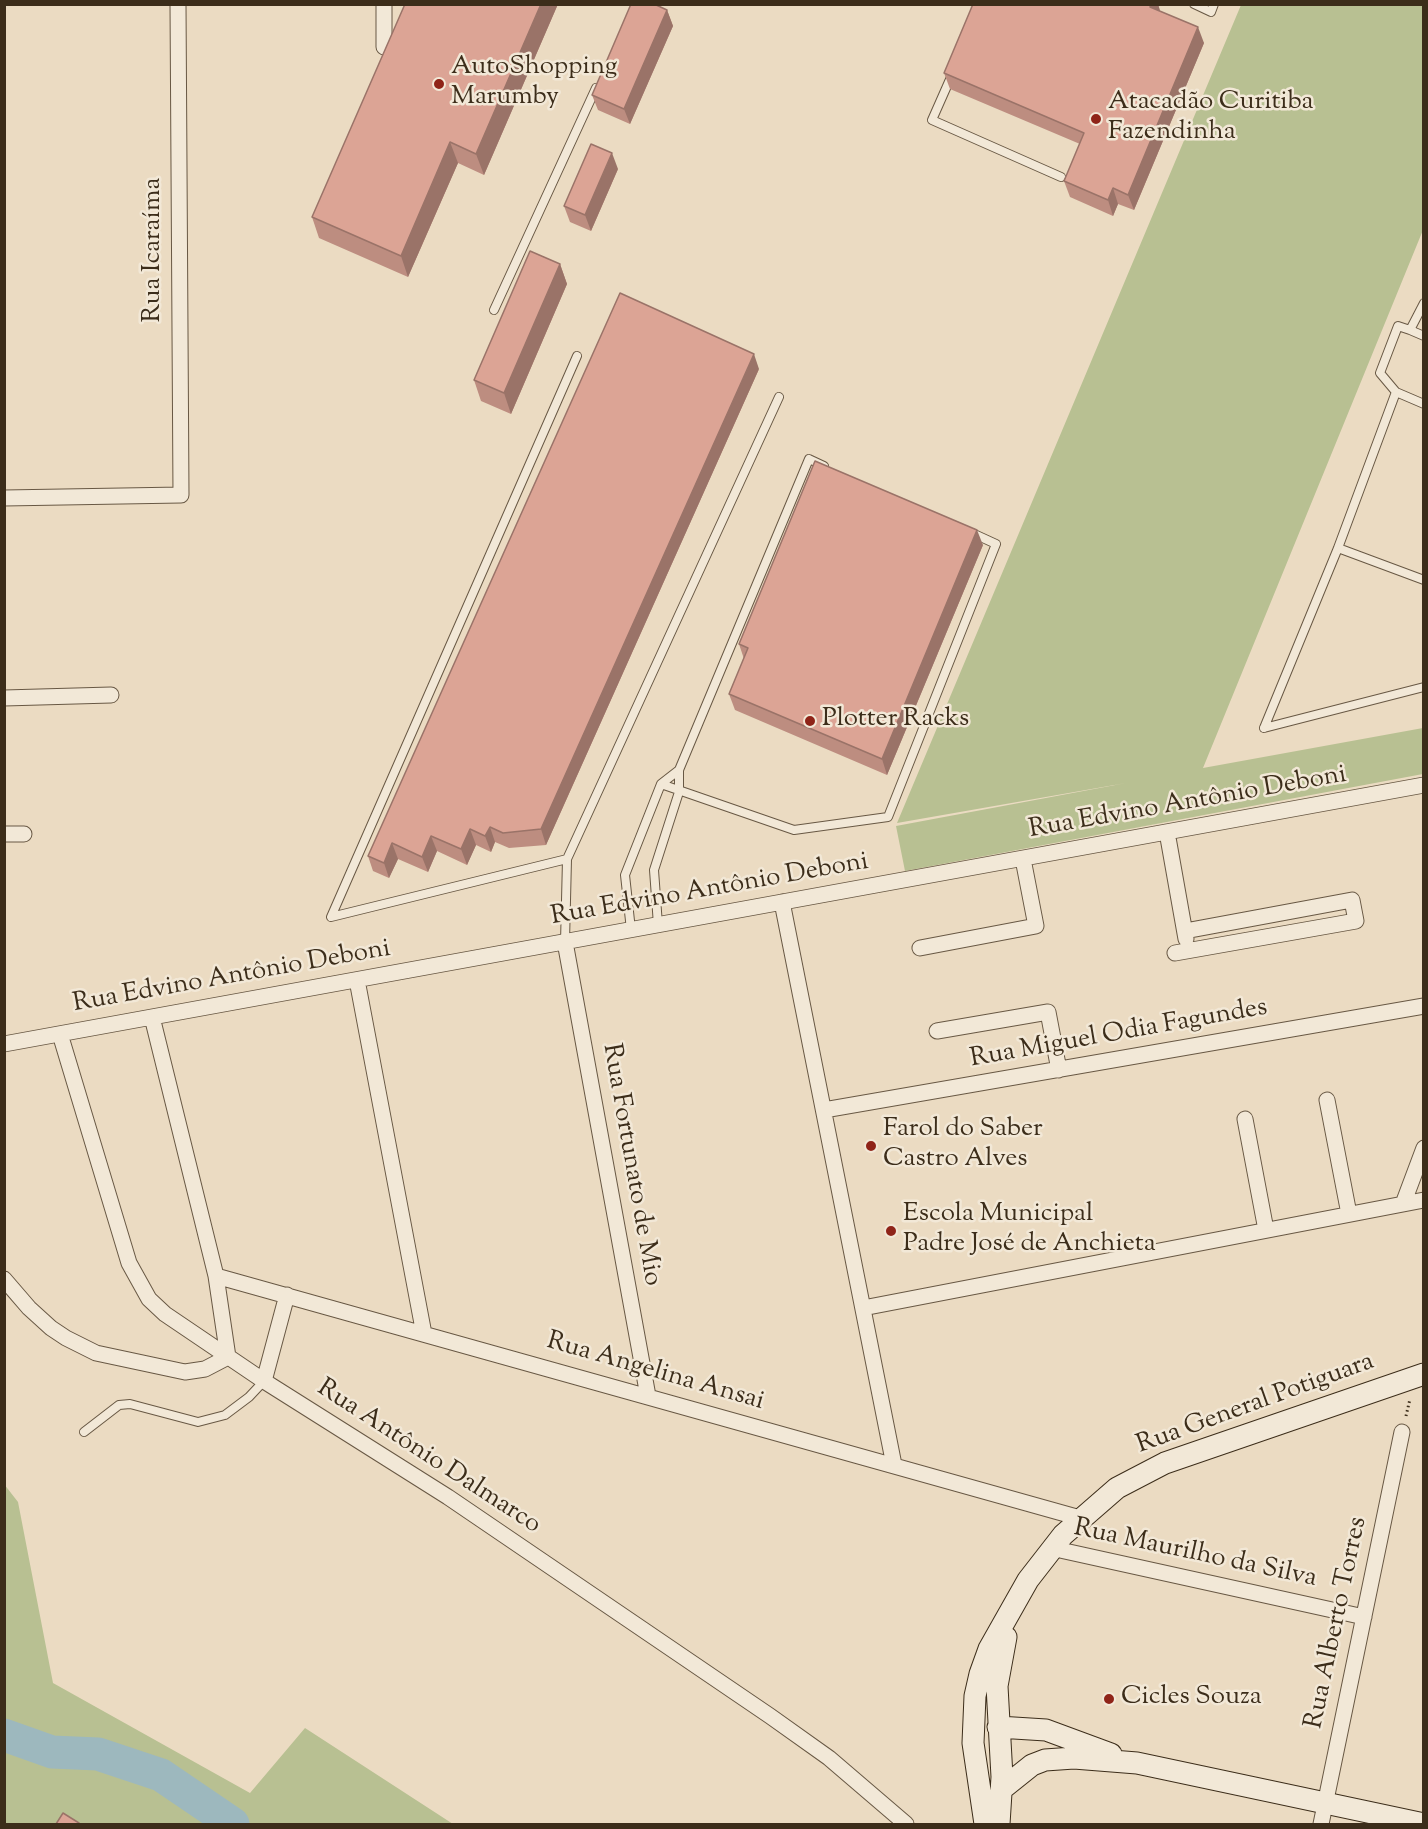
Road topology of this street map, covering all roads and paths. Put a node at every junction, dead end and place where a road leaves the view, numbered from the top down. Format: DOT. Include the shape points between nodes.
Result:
graph roads {
  1 [pos="178,4"];
  2 [pos="384,4"];
  3 [pos="1194,4"];
  4 [pos="1214,4"];
  5 [pos="384,46"];
  6 [pos="955,67"];
  7 [pos="599,81"];
  8 [pos="1061,177"];
  9 [pos="1424,303"];
  10 [pos="494,310"];
  11 [pos="1410,330"];
  12 [pos="1424,336"];
  13 [pos="577,356"];
  14 [pos="1396,392"];
  15 [pos="779,397"];
  16 [pos="1424,404"];
  17 [pos="830,469"];
  18 [pos="4,498"];
  19 [pos="965,530"];
  20 [pos="1338,548"];
  21 [pos="1424,580"];
  22 [pos="1424,687"];
  23 [pos="111,695"];
  24 [pos="4,698"];
  25 [pos="679,770"];
  26 [pos="661,784"];
  27 [pos="1424,785"];
  28 [pos="679,792"];
  29 [pos="1167,832"];
  30 [pos="4,834"];
  31 [pos="24,834"];
  32 [pos="1023,858"];
  33 [pos="567,859"];
  34 [pos="783,902"];
  35 [pos="658,925"];
  36 [pos="631,930"];
  37 [pos="1185,931"];
  38 [pos="565,942"];
  39 [pos="920,948"];
  40 [pos="357,980"];
  41 [pos="1424,1006"];
  42 [pos="152,1017"];
  43 [pos="937,1031"];
  44 [pos="60,1034"];
  45 [pos="4,1044"];
  46 [pos="1059,1070"];
  47 [pos="1327,1100"];
  48 [pos="824,1110"];
  49 [pos="1245,1119"];
  50 [pos="1424,1148"];
  51 [pos="1424,1200"];
  52 [pos="1403,1204"];
  53 [pos="1349,1214"];
  54 [pos="1266,1230"];
  55 [pos="216,1276"];
  56 [pos="4,1279"];
  57 [pos="287,1295"];
  58 [pos="863,1308"];
  59 [pos="424,1334"];
  60 [pos="228,1357"];
  61 [pos="1419,1376"];
  62 [pos="264,1381"];
  63 [pos="648,1396"];
  64 [pos="84,1432"];
  65 [pos="1402,1432"];
  66 [pos="894,1466"];
  67 [pos="1080,1518"];
  68 [pos="1051,1548"];
  69 [pos="1017,1602"];
  70 [pos="1364,1617"];
  71 [pos="998,1726"];
  72 [pos="1137,1763"];
  73 [pos="975,1775"];
  74 [pos="1002,1789"];
  75 [pos="1326,1803"];
  76 [pos="906,1824"];
  77 [pos="985,1824"];
  78 [pos="999,1824"];
  79 [pos="1321,1824"];
  80 [pos="1424,1824"];
  1 -- 18 [label="street, Rua Icaraíma" via="180,495"];
  2 -- 5 [label="street"];
  3 -- 4 [label="lane" via="1211,12"];
  6 -- 8 [label="lane" via="933,120"];
  7 -- 10 [label="lane"];
  9 -- 11 [label="lane"];
  11 -- 12 [label="lane"];
  11 -- 14 [label="lane" via="1398,326 1380,373"];
  13 -- 33 [label="lane" via="331,917"];
  14 -- 16 [label="lane"];
  14 -- 20 [label="lane"];
  15 -- 33 [label="lane"];
  17 -- 25 [label="lane" via="809,459"];
  19 -- 28 [label="lane" via="996,544 888,818 794,830"];
  20 -- 21 [label="lane"];
  20 -- 22 [label="lane" via="1264,728"];
  23 -- 24 [label="street"];
  25 -- 26 [label="lane"];
  25 -- 28 [label="lane"];
  26 -- 28 [label="lane"];
  26 -- 36 [label="lane" via="625,875"];
  27 -- 29 [label="street, Rua Edvino Antônio Deboni"];
  28 -- 35 [label="lane" via="654,870"];
  29 -- 32 [label="street, Rua Edvino Antônio Deboni"];
  29 -- 37 [label="street"];
  30 -- 31 [label="street"];
  32 -- 34 [label="street, Rua Edvino Antônio Deboni"];
  32 -- 39 [label="street" via="1036,926"];
  33 -- 38 [label="lane"];
  34 -- 35 [label="street, Rua Edvino Antônio Deboni"];
  34 -- 48 [label="street"];
  35 -- 36 [label="street, Rua Edvino Antônio Deboni"];
  36 -- 38 [label="street, Rua Edvino Antônio Deboni"];
  37 -- 37 [label="street" via="1352,900 1356,921 1182,952"];
  38 -- 40 [label="street, Rua Edvino Antônio Deboni"];
  38 -- 63 [label="street, Rua Fortunato de Mio"];
  40 -- 42 [label="street, Rua Edvino Antônio Deboni"];
  40 -- 59 [label="street"];
  41 -- 46 [label="street, Rua Miguel Odia Fagundes"];
  42 -- 44 [label="street, Rua Edvino Antônio Deboni"];
  42 -- 55 [label="street"];
  43 -- 46 [label="street" via="1048,1012"];
  44 -- 45 [label="street, Rua Edvino Antônio Deboni"];
  44 -- 60 [label="street, Rua Antônio Dalmarco" via="137,1281 165,1314"];
  46 -- 48 [label="street, Rua Miguel Odia Fagundes"];
  47 -- 53 [label="street"];
  48 -- 58 [label="street"];
  49 -- 54 [label="street"];
  50 -- 52 [label="street"];
  51 -- 52 [label="street"];
  52 -- 53 [label="street"];
  53 -- 54 [label="street"];
  54 -- 58 [label="street"];
  55 -- 57 [label="street, Rua Angelina Ansai"];
  55 -- 60 [label="street"];
  56 -- 60 [label="street" via="51,1328 96,1353 185,1372 205,1369"];
  57 -- 59 [label="street, Rua Angelina Ansai"];
  57 -- 62 [label="street"];
  58 -- 66 [label="street"];
  59 -- 63 [label="street, Rua Angelina Ansai"];
  60 -- 62 [label="street, Rua Antônio Dalmarco"];
  61 -- 65 [label="path"];
  61 -- 67 [label="main road, Rua General Potiguara" via="1165,1463 1117,1488"];
  62 -- 64 [label="lane" via="225,1415 198,1422 130,1404 119,1405"];
  62 -- 76 [label="street, Rua Antônio Dalmarco" via="448,1497 770,1716 829,1758"];
  63 -- 66 [label="street, Rua Angelina Ansai"];
  65 -- 70 [label="street, Rua Alberto Torres"];
  66 -- 67 [label="street, Rua Angelina Ansai"];
  67 -- 68 [label="main road, Rua General Potiguara"];
  68 -- 69 [label="main road, Rua General Potiguara"];
  68 -- 70 [label="street, Rua Maurilho da Silva"];
  69 -- 71 [label="main road, Rua General Potiguara" via="999,1670"];
  69 -- 73 [label="main road, Rua General Potiguara" via="990,1649 975,1696"];
  70 -- 75 [label="street, Rua Alberto Torres"];
  71 -- 72 [label="main road" via="1046,1730"];
  71 -- 73 [label="main road"];
  71 -- 74 [label="main road, Rua General Potiguara"];
  72 -- 74 [label="main road" via="1045,1760 1022,1770"];
  72 -- 75 [label="main road"];
  73 -- 77 [label="main road, Rua General Potiguara"];
  74 -- 78 [label="main road, Rua General Potiguara"];
  75 -- 79 [label="street, Rua Alberto Torres"];
  75 -- 80 [label="main road"];
}
